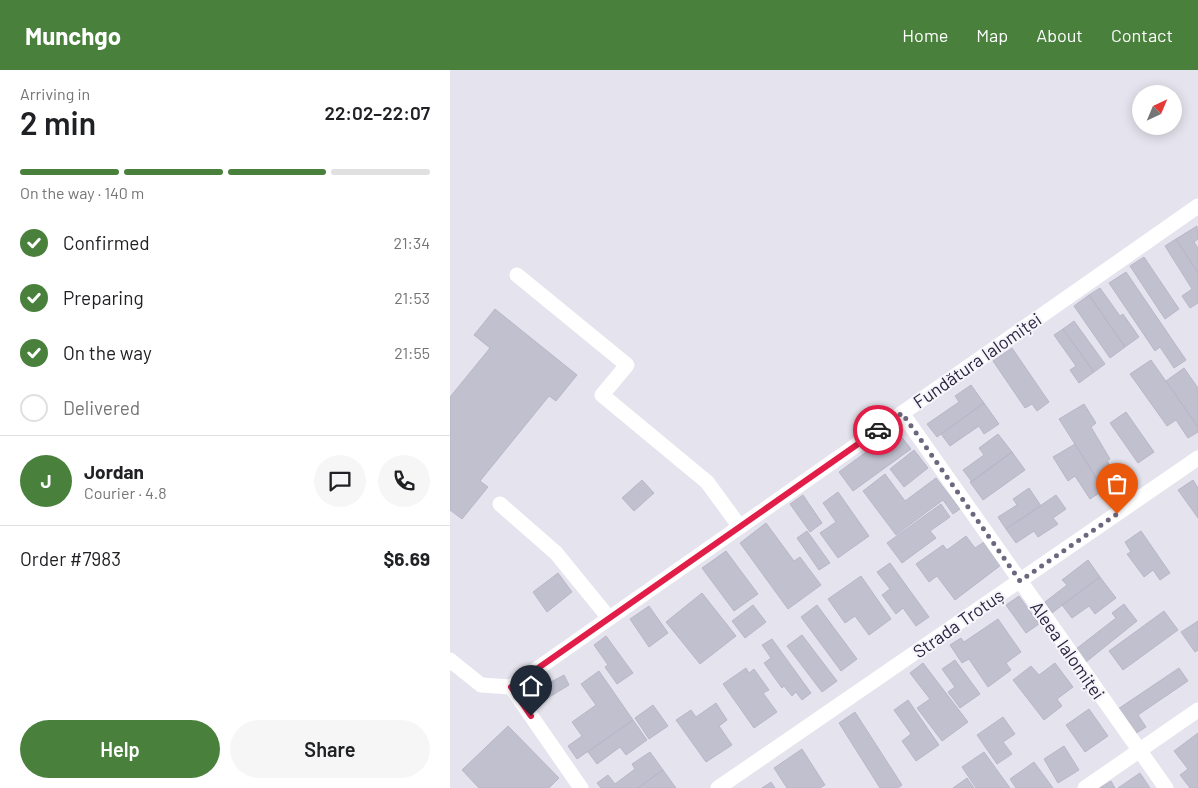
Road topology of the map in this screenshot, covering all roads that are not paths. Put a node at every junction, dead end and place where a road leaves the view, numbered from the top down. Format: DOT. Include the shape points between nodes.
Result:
graph roads {
  1 [pos="1198,206"];
  2 [pos="517,275"];
  3 [pos="902,413"];
  4 [pos="1198,458"];
  5 [pos="500,504"];
  6 [pos="740,527"];
  7 [pos="1020,581"];
  8 [pos="609,618"];
  9 [pos="450,660"];
  10 [pos="511,687"];
  11 [pos="1198,710"];
  12 [pos="1139,750"];
  13 [pos="581,788"];
  14 [pos="718,788"];
  15 [pos="1085,788"];
  16 [pos="1166,788"];
  1 -- 3 [label="street, Fundătura Ialomiței"];
  2 -- 6 [label="street" via="627,365 602,395 707,482"];
  3 -- 6 [label="street, Fundătura Ialomiței"];
  3 -- 7 [label="street, Aleea Ialomiței"];
  4 -- 7 [label="street, Strada Trotuș"];
  5 -- 8 [label="street" via="556,553"];
  6 -- 8 [label="street, Fundătura Ialomiței"];
  7 -- 12 [label="street, Aleea Ialomiței"];
  7 -- 14 [label="street, Strada Trotuș"];
  8 -- 10 [label="street, Fundătura Ialomiței"];
  9 -- 10 [label="street" via="480,685"];
  10 -- 13 [label="street"];
  11 -- 12 [label="street"];
  12 -- 15 [label="street"];
  12 -- 16 [label="street, Aleea Ialomiței"];
}
